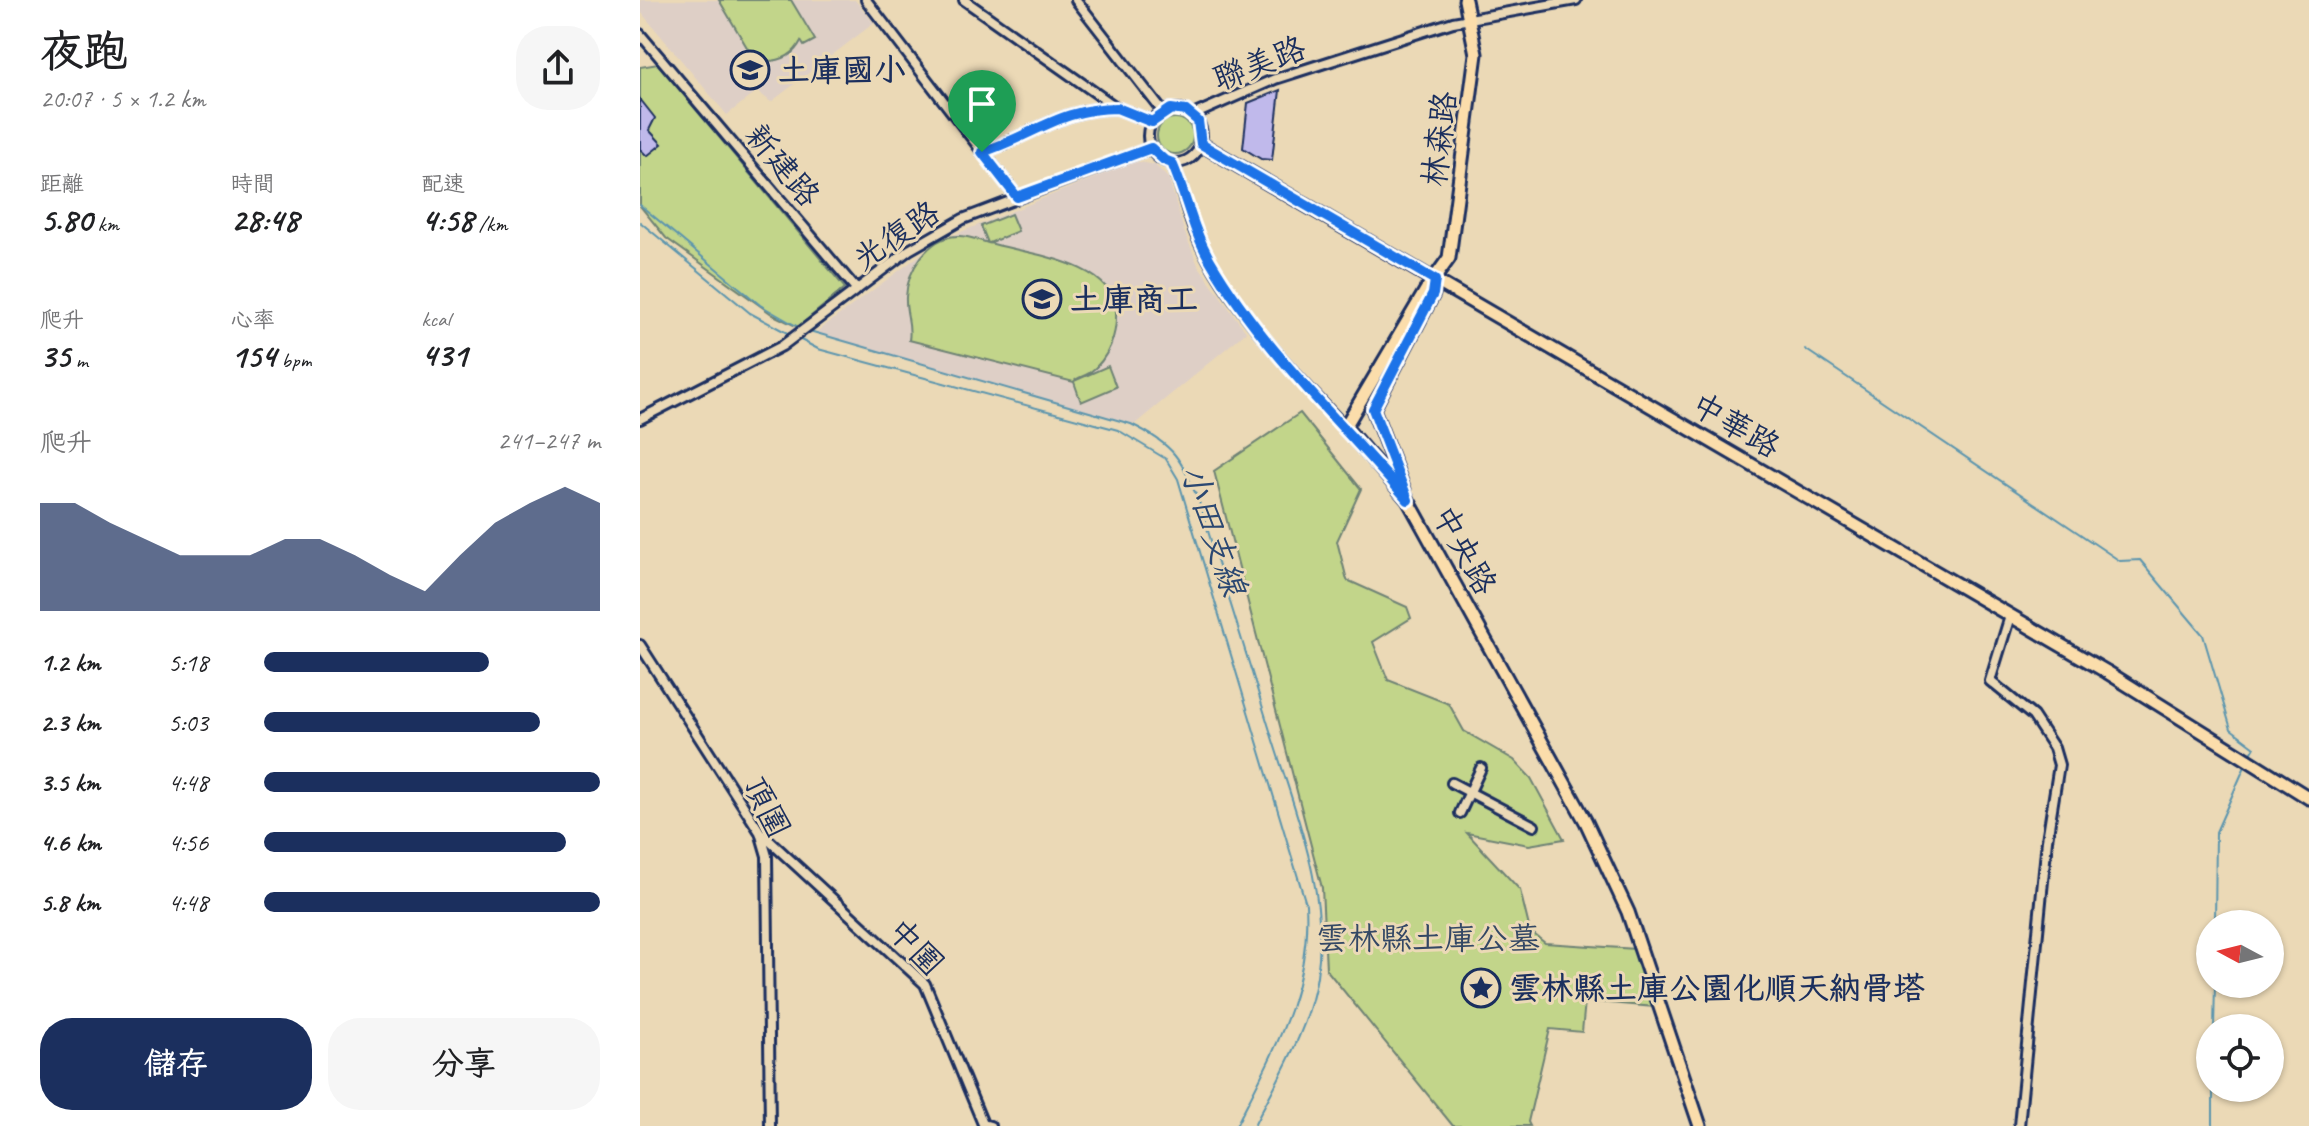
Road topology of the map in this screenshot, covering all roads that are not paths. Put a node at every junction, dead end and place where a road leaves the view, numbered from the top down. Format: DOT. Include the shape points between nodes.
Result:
graph roads {
  1 [pos="866,0"];
  2 [pos="964,0"];
  3 [pos="1076,0"];
  4 [pos="1465,0"];
  5 [pos="1576,0"];
  6 [pos="1471,19"];
  7 [pos="640,34"];
  8 [pos="1117,108"];
  9 [pos="1163,112"];
  10 [pos="1193,115"];
  11 [pos="1152,122"];
  12 [pos="1201,144"];
  13 [pos="1151,148"];
  14 [pos="982,152"];
  15 [pos="1172,163"];
  16 [pos="1017,197"];
  17 [pos="1435,280"];
  18 [pos="857,290"];
  19 [pos="640,419"];
  20 [pos="1345,427"];
  21 [pos="1408,500"];
  22 [pos="2010,616"];
  23 [pos="640,645"];
  24 [pos="1481,768"];
  25 [pos="1452,783"];
  26 [pos="1470,792"];
  27 [pos="2309,798"];
  28 [pos="1460,813"];
  29 [pos="1534,826"];
  30 [pos="760,832"];
  31 [pos="770,1126"];
  32 [pos="990,1126"];
  33 [pos="1700,1126"];
  34 [pos="2019,1126"];
  1 -- 14 [label="street"];
  2 -- 8 [label="street"];
  3 -- 9 [label="street"];
  4 -- 6 [label="main road, 林森路"];
  5 -- 6 [label="street, 聯美路"];
  6 -- 10 [label="street, 聯美路" via="1275,79"];
  6 -- 17 [label="main road, 林森路" via="1476,54 1453,240"];
  7 -- 18 [label="street, 新建路"];
  8 -- 11 [label="street"];
  8 -- 14 [label="street" via="1084,109"];
  9 -- 10 [label="street" via="1178,109"];
  9 -- 11 [label="street"];
  10 -- 12 [label="street" via="1201,128"];
  11 -- 13 [label="street"];
  12 -- 15 [label="street" via="1190,158"];
  12 -- 17 [label="main road, 中華路"];
  13 -- 15 [label="street"];
  13 -- 16 [label="street, 光復路"];
  14 -- 16 [label="street"];
  15 -- 20 [label="street, 中央路" via="1193,228 1230,291 1255,327"];
  16 -- 18 [label="street, 光復路" via="923,242"];
  17 -- 20 [label="main road, 林森路"];
  17 -- 21 [label="main road, 林森路" via="1433,294 1373,409"];
  17 -- 22 [label="main road, 中華路"];
  18 -- 19 [label="street, 光復路" via="782,346"];
  20 -- 21 [label="main road, 中央路"];
  21 -- 33 [label="main road, 中央路" via="1586,822 1628,912"];
  22 -- 27 [label="main road, 中華路"];
  22 -- 34 [label="street" via="1990,681 2033,716 2059,765"];
  23 -- 30 [label="street, 頂圍"];
  24 -- 26 [label="street"];
  25 -- 26 [label="street"];
  26 -- 28 [label="street"];
  26 -- 29 [label="street"];
  30 -- 31 [label="street, 頂圍" via="767,856"];
  30 -- 32 [label="street, 中圍" via="925,984 983,1124"];
}
